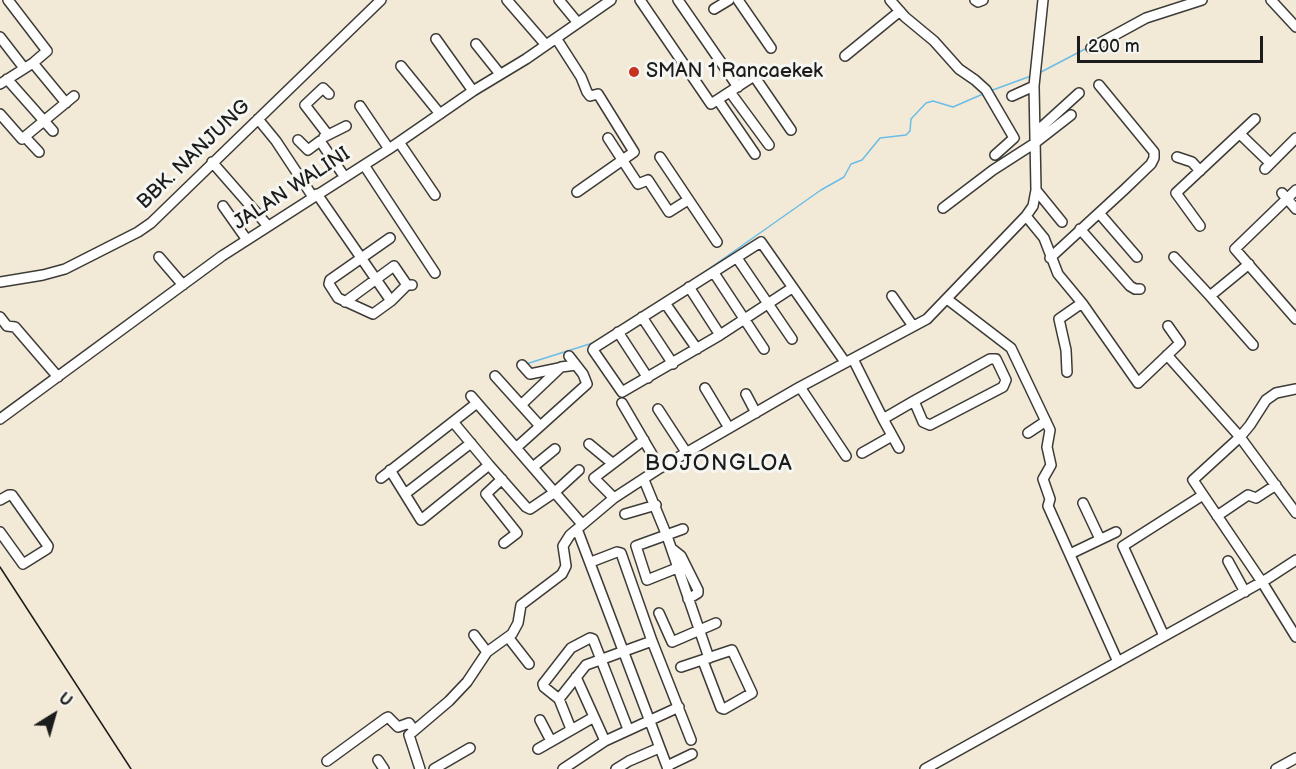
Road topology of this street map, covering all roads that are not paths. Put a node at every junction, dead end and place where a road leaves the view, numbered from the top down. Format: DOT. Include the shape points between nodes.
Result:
graph roads {
  1 [pos="8,0"];
  2 [pos="381,0"];
  3 [pos="507,0"];
  4 [pos="559,0"];
  5 [pos="611,0"];
  6 [pos="640,0"];
  7 [pos="678,0"];
  8 [pos="729,0"];
  9 [pos="738,0"];
  10 [pos="890,0"];
  11 [pos="975,0"];
  12 [pos="983,0"];
  13 [pos="1043,0"];
  14 [pos="1202,0"];
  15 [pos="1271,0"];
  16 [pos="714,9"];
  17 [pos="900,11"];
  18 [pos="578,23"];
  19 [pos="1296,27"];
  20 [pos="0,37"];
  21 [pos="556,38"];
  22 [pos="436,39"];
  23 [pos="476,44"];
  24 [pos="546,45"];
  25 [pos="771,48"];
  26 [pos="1091,48"];
  27 [pos="845,56"];
  28 [pos="28,65"];
  29 [pos="402,66"];
  30 [pos="500,74"];
  31 [pos="1034,79"];
  32 [pos="2,82"];
  33 [pos="1100,85"];
  34 [pos="734,90"];
  35 [pos="473,91"];
  36 [pos="1079,93"];
  37 [pos="329,94"];
  38 [pos="74,96"];
  39 [pos="1012,96"];
  40 [pos="718,100"];
  41 [pos="66,103"];
  42 [pos="360,106"];
  43 [pos="0,114"];
  44 [pos="440,114"];
  45 [pos="1071,115"];
  46 [pos="258,118"];
  47 [pos="1255,118"];
  48 [pos="43,120"];
  49 [pos="346,126"];
  50 [pos="791,130"];
  51 [pos="53,131"];
  52 [pos="1240,134"];
  53 [pos="26,136"];
  54 [pos="324,138"];
  55 [pos="608,138"];
  56 [pos="1035,138"];
  57 [pos="1296,138"];
  58 [pos="297,140"];
  59 [pos="399,142"];
  60 [pos="769,145"];
  61 [pos="389,149"];
  62 [pos="39,152"];
  63 [pos="755,154"];
  64 [pos="995,155"];
  65 [pos="660,157"];
  66 [pos="1177,157"];
  67 [pos="622,161"];
  68 [pos="212,162"];
  69 [pos="364,165"];
  70 [pos="1200,171"];
  71 [pos="344,176"];
  72 [pos="1036,190"];
  73 [pos="1296,190"];
  74 [pos="577,192"];
  75 [pos="315,195"];
  76 [pos="435,195"];
  77 [pos="1284,196"];
  78 [pos="688,200"];
  79 [pos="223,206"];
  80 [pos="943,208"];
  81 [pos="1296,209"];
  82 [pos="1099,213"];
  83 [pos="1026,216"];
  84 [pos="1062,222"];
  85 [pos="268,226"];
  86 [pos="1200,226"];
  87 [pos="1080,229"];
  88 [pos="390,238"];
  89 [pos="247,240"];
  90 [pos="717,242"];
  91 [pos="159,257"];
  92 [pos="1137,257"];
  93 [pos="1174,257"];
  94 [pos="737,258"];
  95 [pos="1050,258"];
  96 [pos="361,259"];
  97 [pos="1249,264"];
  98 [pos="435,273"];
  99 [pos="714,273"];
  100 [pos="375,279"];
  101 [pos="0,282"];
  102 [pos="183,285"];
  103 [pos="689,287"];
  104 [pos="792,288"];
  105 [pos="1140,289"];
  106 [pos="892,296"];
  107 [pos="1210,296"];
  108 [pos="947,299"];
  109 [pos="391,301"];
  110 [pos="345,302"];
  111 [pos="665,303"];
  112 [pos="1082,303"];
  113 [pos="768,305"];
  114 [pos="0,316"];
  115 [pos="642,317"];
  116 [pos="1296,319"];
  117 [pos="745,320"];
  118 [pos="913,326"];
  119 [pos="1168,326"];
  120 [pos="618,332"];
  121 [pos="720,335"];
  122 [pos="792,339"];
  123 [pos="1253,345"];
  124 [pos="697,349"];
  125 [pos="764,349"];
  126 [pos="1167,355"];
  127 [pos="569,356"];
  128 [pos="849,360"];
  129 [pos="673,364"];
  130 [pos="522,365"];
  131 [pos="576,365"];
  132 [pos="561,368"];
  133 [pos="1067,372"];
  134 [pos="530,374"];
  135 [pos="495,376"];
  136 [pos="58,377"];
  137 [pos="648,378"];
  138 [pos="541,386"];
  139 [pos="800,387"];
  140 [pos="705,388"];
  141 [pos="1296,389"];
  142 [pos="746,394"];
  143 [pos="914,401"];
  144 [pos="622,403"];
  145 [pos="520,405"];
  146 [pos="658,408"];
  147 [pos="756,413"];
  148 [pos="0,419"];
  149 [pos="883,419"];
  150 [pos="1046,421"];
  151 [pos="454,423"];
  152 [pos="540,426"];
  153 [pos="729,428"];
  154 [pos="1028,433"];
  155 [pos="892,436"];
  156 [pos="1240,437"];
  157 [pos="644,440"];
  158 [pos="471,443"];
  159 [pos="589,444"];
  160 [pos="517,447"];
  161 [pos="899,448"];
  162 [pos="555,449"];
  163 [pos="687,452"];
  164 [pos="862,453"];
  165 [pos="846,456"];
  166 [pos="612,463"];
  167 [pos="489,465"];
  168 [pos="533,467"];
  169 [pos="660,468"];
  170 [pos="390,470"];
  171 [pos="579,470"];
  172 [pos="381,478"];
  173 [pos="502,479"];
  174 [pos="644,480"];
  175 [pos="1276,485"];
  176 [pos="555,492"];
  177 [pos="405,494"];
  178 [pos="1203,495"];
  179 [pos="614,498"];
  180 [pos="0,500"];
  181 [pos="1083,503"];
  182 [pos="656,505"];
  183 [pos="1296,513"];
  184 [pos="625,514"];
  185 [pos="1217,516"];
  186 [pos="580,526"];
  187 [pos="683,529"];
  188 [pos="0,532"];
  189 [pos="1116,532"];
  190 [pos="667,536"];
  191 [pos="1100,539"];
  192 [pos="504,543"];
  193 [pos="671,548"];
  194 [pos="1070,554"];
  195 [pos="1296,560"];
  196 [pos="1228,561"];
  197 [pos="591,562"];
  198 [pos="677,568"];
  199 [pos="1262,582"];
  200 [pos="1245,592"];
  201 [pos="688,599"];
  202 [pos="659,614"];
  203 [pos="716,623"];
  204 [pos="699,631"];
  205 [pos="474,634"];
  206 [pos="1164,636"];
  207 [pos="507,637"];
  208 [pos="1296,637"];
  209 [pos="652,641"];
  210 [pos="623,650"];
  211 [pos="487,652"];
  212 [pos="600,659"];
  213 [pos="706,660"];
  214 [pos="1118,662"];
  215 [pos="529,664"];
  216 [pos="681,667"];
  217 [pos="576,677"];
  218 [pos="559,699"];
  219 [pos="679,707"];
  220 [pos="594,717"];
  221 [pos="540,720"];
  222 [pos="649,720"];
  223 [pos="571,729"];
  224 [pos="628,729"];
  225 [pos="414,730"];
  226 [pos="691,740"];
  227 [pos="551,741"];
  228 [pos="605,741"];
  229 [pos="470,748"];
  230 [pos="538,748"];
  231 [pos="659,748"];
  232 [pos="692,754"];
  233 [pos="1296,758"];
  234 [pos="378,760"];
  235 [pos="327,761"];
  236 [pos="668,767"];
  237 [pos="619,768"];
  238 [pos="384,769"];
  239 [pos="420,769"];
  240 [pos="434,769"];
  241 [pos="563,769"];
  242 [pos="926,769"];
  243 [pos="1276,769"];
  1 -- 28 [label="street" via="47,51"];
  2 -- 46 [label="street, BBK. NANJUNG"];
  3 -- 24 [label="street"];
  4 -- 18 [label="street"];
  5 -- 18 [label="street, JALAN WALINI"];
  6 -- 40 [label="street" via="711,104"];
  7 -- 34 [label="street"];
  8 -- 16 [label="street"];
  9 -- 25 [label="street"];
  10 -- 17 [label="street"];
  11 -- 12 [label="street"];
  13 -- 31 [label="street"];
  14 -- 26 [label="street" via="1146,18"];
  15 -- 19 [label="street"];
  17 -- 27 [label="street"];
  17 -- 64 [label="street" via="987,92 1014,138"];
  18 -- 21 [label="street, JALAN WALINI"];
  20 -- 28 [label="street"];
  21 -- 24 [label="street, JALAN WALINI"];
  21 -- 67 [label="street" via="587,92 590,96 598,94 634,152"];
  22 -- 35 [label="street"];
  23 -- 30 [label="street"];
  24 -- 30 [label="street, JALAN WALINI"];
  28 -- 32 [label="street"];
  28 -- 41 [label="street"];
  29 -- 44 [label="street"];
  30 -- 35 [label="street, JALAN WALINI"];
  31 -- 39 [label="street"];
  31 -- 56 [label="street"];
  32 -- 48 [label="street"];
  33 -- 82 [label="street" via="1154,152 1151,164"];
  34 -- 40 [label="street"];
  34 -- 50 [label="street" via="756,77"];
  34 -- 60 [label="street"];
  35 -- 44 [label="street, JALAN WALINI"];
  36 -- 56 [label="street"];
  37 -- 54 [label="street" via="323,88 305,105"];
  38 -- 41 [label="street"];
  40 -- 63 [label="street"];
  41 -- 48 [label="street"];
  42 -- 61 [label="street"];
  43 -- 53 [label="street" via="20,139"];
  44 -- 59 [label="street, JALAN WALINI"];
  45 -- 56 [label="street"];
  46 -- 68 [label="street, BBK. NANJUNG"];
  46 -- 75 [label="street"];
  47 -- 52 [label="street"];
  48 -- 51 [label="street"];
  48 -- 53 [label="street"];
  49 -- 54 [label="street"];
  52 -- 57 [label="street" via="1268,166"];
  52 -- 70 [label="street"];
  53 -- 62 [label="street"];
  54 -- 58 [label="street" via="308,150"];
  54 -- 71 [label="street"];
  55 -- 67 [label="street"];
  56 -- 72 [label="street"];
  56 -- 80 [label="street"];
  59 -- 61 [label="street, JALAN WALINI"];
  59 -- 76 [label="street"];
  61 -- 69 [label="street, JALAN WALINI"];
  65 -- 78 [label="street"];
  66 -- 70 [label="street" via="1192,162"];
  67 -- 74 [label="street"];
  67 -- 78 [label="street" via="638,184 648,180 669,212"];
  68 -- 85 [label="street"];
  68 -- 101 [label="street, BBK. NANJUNG" via="151,223 127,239 66,269"];
  69 -- 71 [label="street, JALAN WALINI"];
  69 -- 98 [label="street"];
  70 -- 86 [label="street" via="1176,194"];
  71 -- 75 [label="street, JALAN WALINI"];
  72 -- 83 [label="street"];
  72 -- 84 [label="street"];
  73 -- 77 [label="street"];
  75 -- 85 [label="street, JALAN WALINI"];
  75 -- 96 [label="street"];
  77 -- 81 [label="street"];
  77 -- 97 [label="street" via="1235,249"];
  78 -- 90 [label="street"];
  79 -- 89 [label="street"];
  82 -- 87 [label="street"];
  82 -- 92 [label="street"];
  83 -- 95 [label="street" via="1044,238"];
  83 -- 108 [label="street"];
  85 -- 89 [label="street, JALAN WALINI"];
  87 -- 95 [label="street"];
  87 -- 105 [label="street" via="1130,286"];
  88 -- 96 [label="street"];
  89 -- 102 [label="street, JALAN WALINI"];
  91 -- 102 [label="street"];
  93 -- 107 [label="street"];
  94 -- 99 [label="street"];
  94 -- 104 [label="street" via="763,243"];
  94 -- 113 [label="street"];
  95 -- 112 [label="street"];
  96 -- 100 [label="street"];
  96 -- 110 [label="street" via="329,282"];
  97 -- 107 [label="street"];
  97 -- 116 [label="street"];
  99 -- 103 [label="street"];
  99 -- 117 [label="street"];
  100 -- 109 [label="street"];
  100 -- 109 [label="street" via="394,266 409,285"];
  100 -- 110 [label="street"];
  102 -- 136 [label="street, JALAN WALINI"];
  103 -- 111 [label="street"];
  103 -- 121 [label="street"];
  104 -- 113 [label="street"];
  104 -- 128 [label="street"];
  106 -- 118 [label="street"];
  107 -- 123 [label="street"];
  108 -- 118 [label="street" via="927,319"];
  108 -- 150 [label="street" via="1011,348"];
  109 -- 110 [label="street" via="373,314"];
  111 -- 115 [label="street"];
  111 -- 124 [label="street"];
  112 -- 126 [label="street" via="1138,383"];
  112 -- 133 [label="street" via="1059,319"];
  113 -- 117 [label="street"];
  113 -- 122 [label="street"];
  114 -- 136 [label="street" via="7,327 15,327"];
  115 -- 120 [label="street"];
  115 -- 129 [label="street"];
  117 -- 121 [label="street"];
  117 -- 125 [label="street"];
  118 -- 128 [label="street"];
  119 -- 126 [label="street" via="1180,343"];
  120 -- 137 [label="street"];
  120 -- 137 [label="street" via="593,349 604,367 622,392"];
  121 -- 124 [label="street"];
  124 -- 129 [label="street"];
  126 -- 156 [label="street"];
  127 -- 131 [label="street"];
  128 -- 139 [label="street"];
  128 -- 149 [label="street"];
  129 -- 137 [label="street"];
  130 -- 134 [label="street"];
  131 -- 132 [label="street"];
  131 -- 152 [label="street" via="587,384"];
  132 -- 134 [label="street"];
  132 -- 138 [label="street"];
  134 -- 138 [label="street"];
  135 -- 145 [label="street"];
  136 -- 148 [label="street, JALAN WALINI"];
  138 -- 145 [label="street"];
  139 -- 147 [label="street"];
  139 -- 165 [label="street"];
  140 -- 153 [label="street"];
  141 -- 156 [label="street" via="1268,398"];
  142 -- 147 [label="street"];
  143 -- 143 [label="street" via="993,358 1006,381 1003,387 930,425 923,422"];
  143 -- 149 [label="street"];
  144 -- 157 [label="street"];
  145 -- 152 [label="street"];
  146 -- 163 [label="street"];
  147 -- 153 [label="street"];
  149 -- 155 [label="street"];
  150 -- 154 [label="street"];
  150 -- 194 [label="street" via="1051,432 1047,447 1051,465 1042,479 1050,499 1048,506"];
  151 -- 158 [label="street"];
  151 -- 160 [label="street" via="474,400"];
  151 -- 170 [label="street"];
  152 -- 160 [label="street"];
  153 -- 163 [label="street"];
  155 -- 161 [label="street"];
  155 -- 164 [label="street"];
  156 -- 175 [label="street"];
  156 -- 178 [label="street" via="1193,479"];
  157 -- 166 [label="street"];
  157 -- 169 [label="street"];
  158 -- 167 [label="street"];
  158 -- 177 [label="street"];
  159 -- 166 [label="street"];
  160 -- 168 [label="street"];
  162 -- 168 [label="street"];
  163 -- 169 [label="street"];
  166 -- 179 [label="street" via="594,478"];
  167 -- 173 [label="street"];
  167 -- 177 [label="street" via="420,520"];
  168 -- 176 [label="street"];
  169 -- 174 [label="street"];
  170 -- 172 [label="street"];
  170 -- 177 [label="street"];
  171 -- 176 [label="street"];
  173 -- 176 [label="street" via="530,509"];
  173 -- 192 [label="street" via="486,494 517,533"];
  174 -- 179 [label="street"];
  174 -- 182 [label="street"];
  175 -- 183 [label="street"];
  175 -- 185 [label="street" via="1256,498 1248,495"];
  176 -- 186 [label="street"];
  178 -- 185 [label="street"];
  178 -- 206 [label="street" via="1123,546"];
  179 -- 186 [label="street"];
  180 -- 188 [label="street" via="12,495 48,546 22,564"];
  181 -- 191 [label="street"];
  182 -- 184 [label="street"];
  182 -- 190 [label="street"];
  185 -- 199 [label="street"];
  186 -- 197 [label="street"];
  186 -- 207 [label="street" via="563,546 565,569 521,604 518,623"];
  187 -- 190 [label="street"];
  189 -- 191 [label="street"];
  190 -- 193 [label="street"];
  190 -- 198 [label="street" via="636,547 647,580"];
  191 -- 194 [label="street"];
  193 -- 198 [label="street"];
  193 -- 201 [label="street" via="681,556 699,590"];
  194 -- 214 [label="street"];
  195 -- 199 [label="street"];
  196 -- 200 [label="street"];
  197 -- 209 [label="street" via="621,553"];
  197 -- 210 [label="street"];
  198 -- 201 [label="street"];
  199 -- 200 [label="street"];
  199 -- 208 [label="street"];
  200 -- 206 [label="street"];
  201 -- 204 [label="street"];
  202 -- 204 [label="street" via="671,641"];
  203 -- 204 [label="street"];
  204 -- 213 [label="street"];
  205 -- 211 [label="street"];
  206 -- 214 [label="street"];
  207 -- 211 [label="street"];
  207 -- 215 [label="street"];
  209 -- 210 [label="street"];
  209 -- 219 [label="street"];
  210 -- 212 [label="street"];
  210 -- 222 [label="street"];
  211 -- 225 [label="street" via="456,693"];
  212 -- 217 [label="street" via="586,664"];
  212 -- 218 [label="street" via="592,638 571,648 543,684"];
  212 -- 224 [label="street"];
  213 -- 213 [label="street" via="733,650 752,693 721,708"];
  213 -- 216 [label="street"];
  214 -- 242 [label="street"];
  217 -- 218 [label="street"];
  217 -- 220 [label="street"];
  218 -- 223 [label="street"];
  219 -- 222 [label="street"];
  219 -- 226 [label="street"];
  220 -- 223 [label="street"];
  220 -- 228 [label="street"];
  221 -- 227 [label="street"];
  222 -- 224 [label="street"];
  222 -- 231 [label="street"];
  223 -- 227 [label="street"];
  224 -- 228 [label="street"];
  225 -- 235 [label="street" via="409,723 398,727 388,717"];
  225 -- 239 [label="street" via="409,736"];
  227 -- 230 [label="street"];
  228 -- 241 [label="street"];
  229 -- 240 [label="street"];
  231 -- 236 [label="street"];
  231 -- 237 [label="street"];
  232 -- 236 [label="street"];
  233 -- 243 [label="street"];
  234 -- 238 [label="street"];
}
